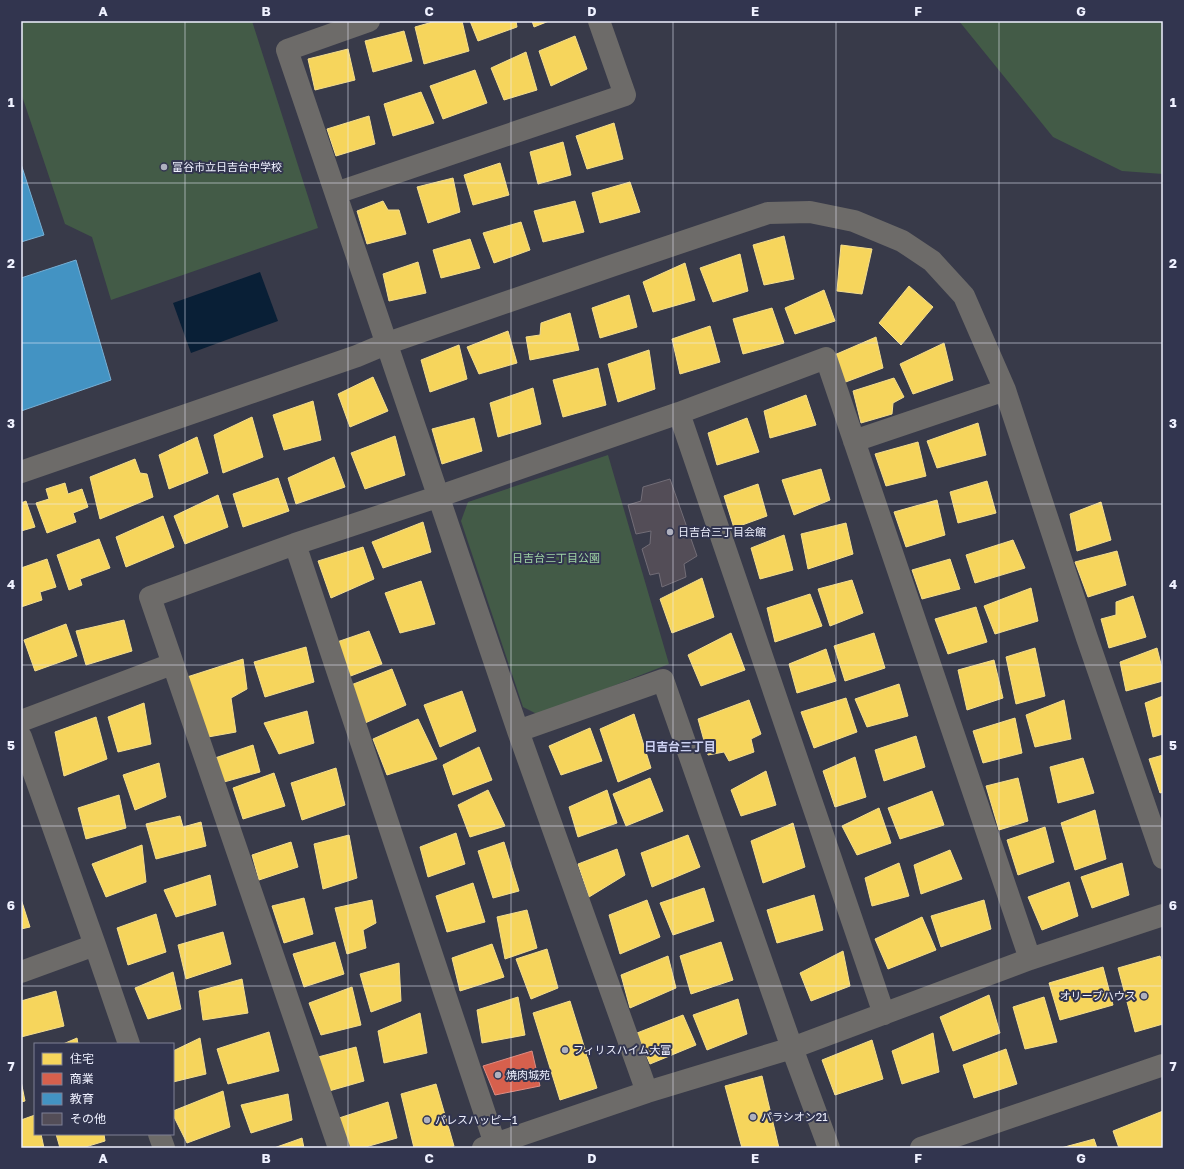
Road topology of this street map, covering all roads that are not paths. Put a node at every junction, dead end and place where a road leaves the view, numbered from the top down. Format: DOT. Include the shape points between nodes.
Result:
graph roads {
  1 [pos="369,21"];
  2 [pos="599,21"];
  3 [pos="336,193"];
  4 [pos="388,343"];
  5 [pos="1005,390"];
  6 [pos="679,413"];
  7 [pos="854,441"];
  8 [pos="21,472"];
  9 [pos="440,496"];
  10 [pos="295,544"];
  11 [pos="172,664"];
  12 [pos="21,721"];
  13 [pos="518,731"];
  14 [pos="21,737"];
  15 [pos="1163,858"];
  16 [pos="1163,915"];
  17 [pos="95,945"];
  18 [pos="1030,959"];
  19 [pos="21,972"];
  20 [pos="884,1014"];
  21 [pos="129,1043"];
  22 [pos="792,1048"];
  23 [pos="1163,1065"];
  24 [pos="647,1092"];
  25 [pos="159,1135"];
  26 [pos="489,1146"];
  27 [pos="164,1148"];
  28 [pos="339,1148"];
  29 [pos="829,1148"];
  30 [pos="920,1148"];
  1 -- 3 [label="street" via="288,50"];
  2 -- 3 [label="street" via="625,95"];
  3 -- 4 [label="street"];
  4 -- 5 [label="street" via="768,214 810,212 854,221 902,241 932,261 964,296"];
  4 -- 8 [label="street"];
  4 -- 9 [label="street"];
  5 -- 7 [label="street"];
  5 -- 15 [label="street"];
  6 -- 7 [label="street" via="826,358"];
  6 -- 9 [label="street"];
  6 -- 20 [label="street"];
  7 -- 18 [label="street"];
  9 -- 10 [label="street"];
  9 -- 13 [label="street"];
  10 -- 11 [label="street" via="150,597"];
  10 -- 26 [label="street"];
  11 -- 12 [label="street"];
  11 -- 28 [label="street"];
  13 -- 22 [label="street" via="663,680"];
  13 -- 24 [label="street"];
  14 -- 17 [label="street"];
  16 -- 18 [label="street"];
  17 -- 19 [label="street"];
  17 -- 21 [label="street"];
  18 -- 20 [label="street"];
  20 -- 22 [label="street"];
  22 -- 24 [label="street"];
  22 -- 29 [label="street"];
  23 -- 30 [label="street"];
  24 -- 26 [label="street"];
  25 -- 27 [label="street"];
}
